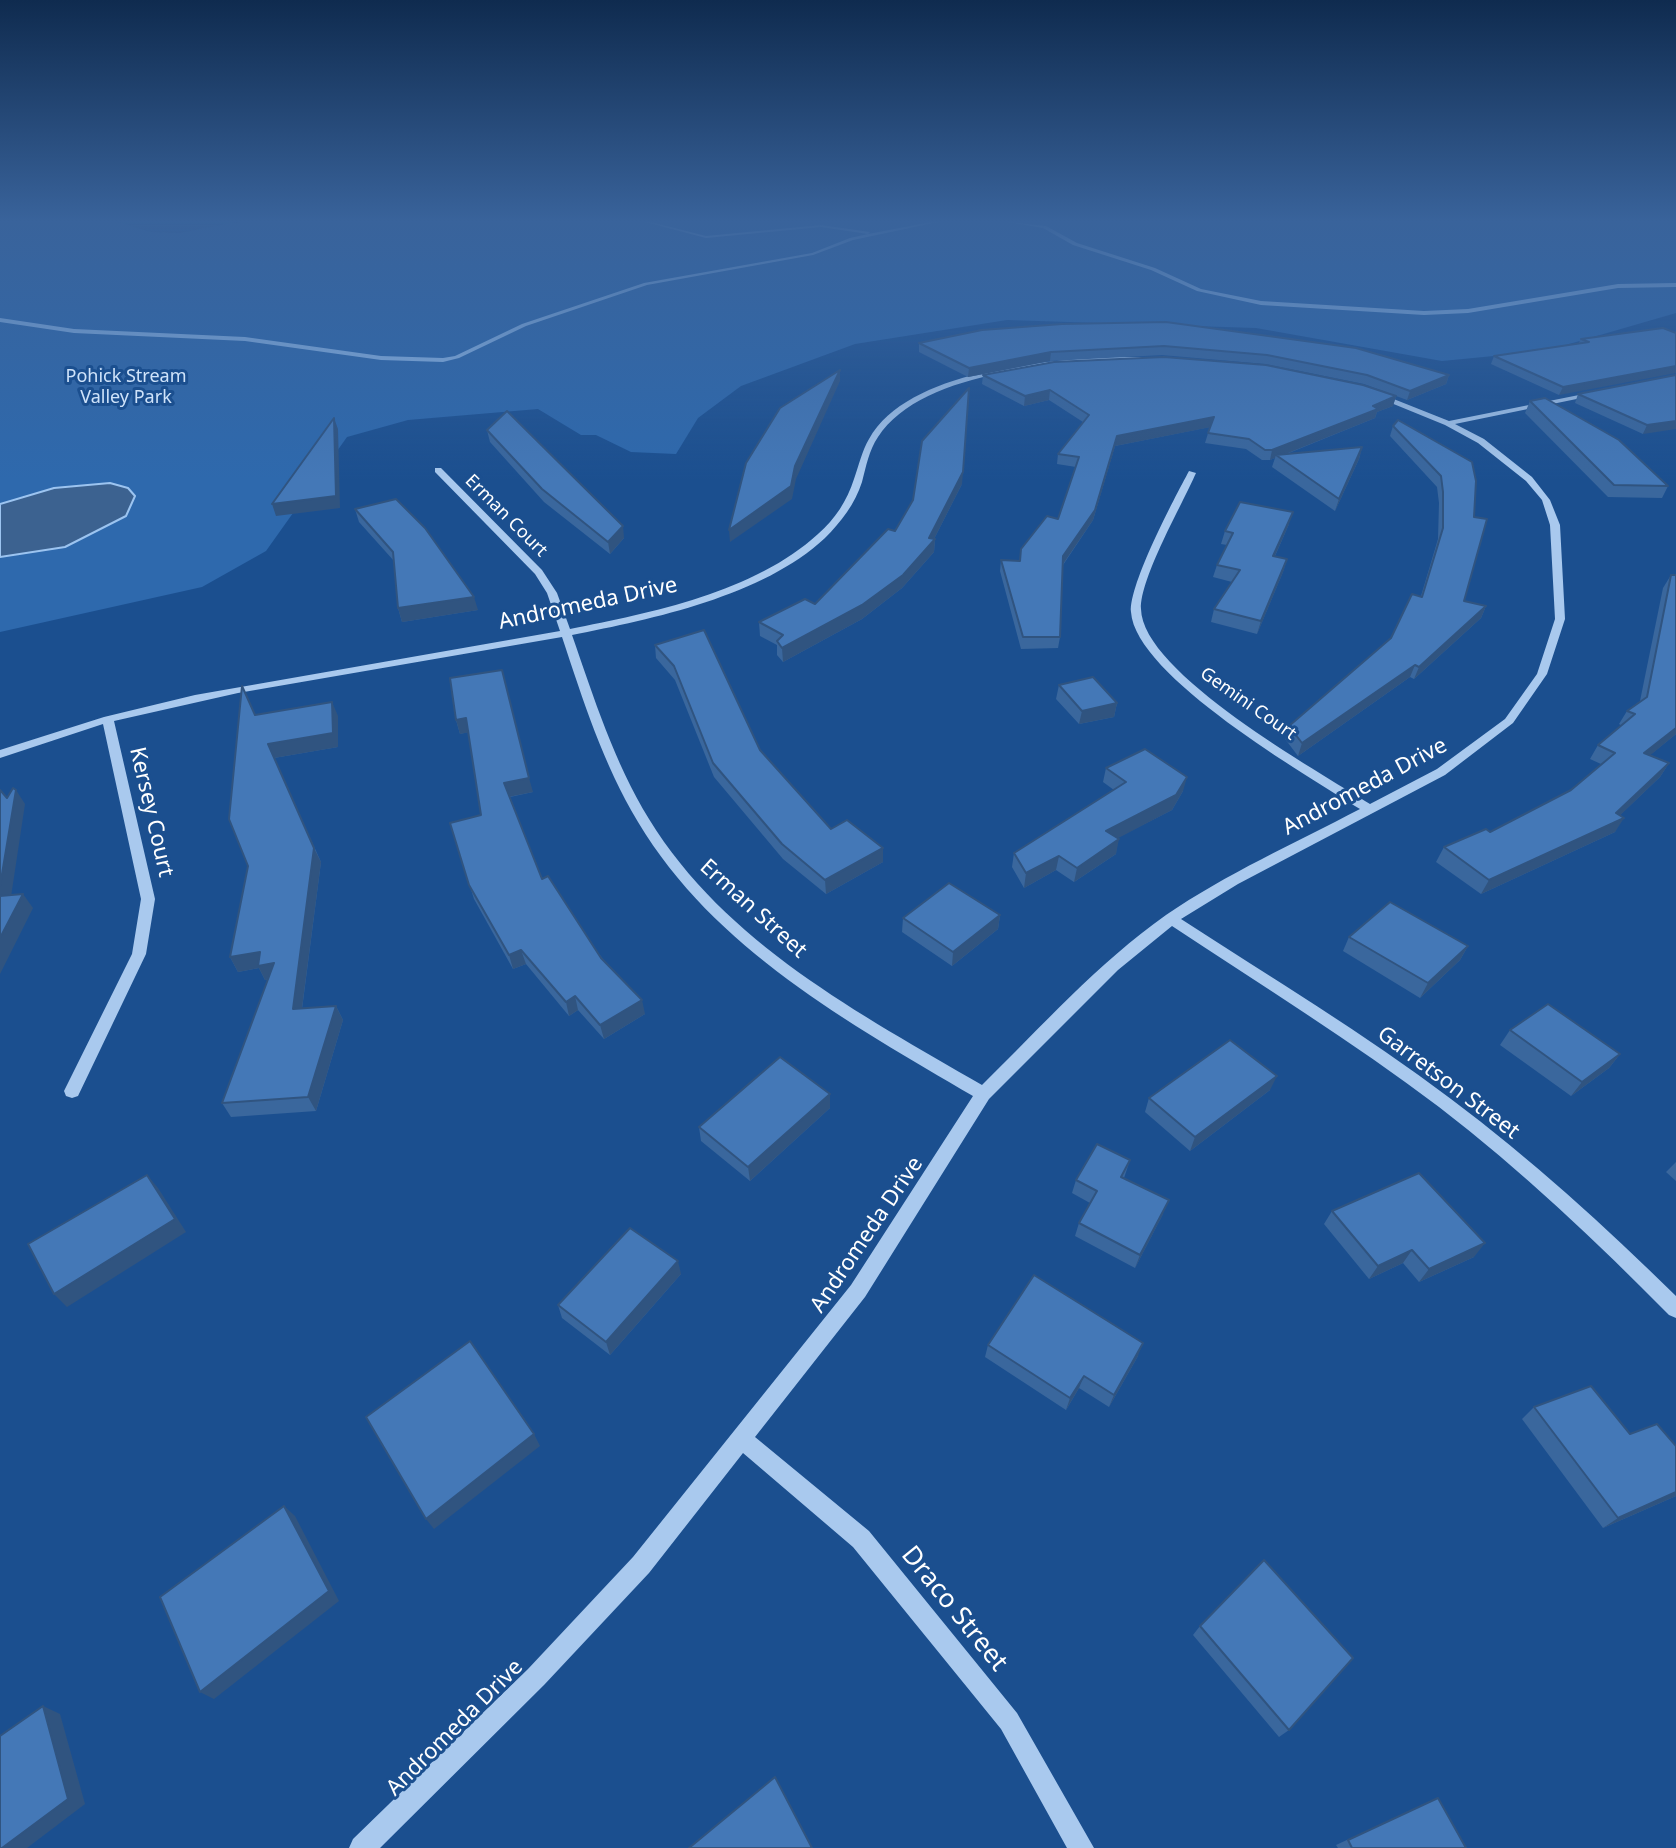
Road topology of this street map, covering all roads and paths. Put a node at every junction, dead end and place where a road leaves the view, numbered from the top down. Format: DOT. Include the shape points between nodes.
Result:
graph roads {
  1 [pos="1162,359"];
  2 [pos="1600,392"];
  3 [pos="1370,393"];
  4 [pos="1448,423"];
  5 [pos="438,470"];
  6 [pos="1192,473"];
  7 [pos="567,632"];
  8 [pos="108,719"];
  9 [pos="0,754"];
  10 [pos="1368,809"];
  11 [pos="1171,919"];
  12 [pos="72,1091"];
  13 [pos="983,1094"];
  14 [pos="1676,1309"];
  15 [pos="742,1439"];
  16 [pos="362,1848"];
  17 [pos="1081,1848"];
  1 -- 7 [label="street, Andromeda Drive" via="1036,364 943,388 913,402 880,428 869,443 843,512 792,558 689,604"];
  2 -- 4 [label="street"];
  3 -- 4 [label="street, Andromeda Drive"];
  4 -- 10 [label="street, Andromeda Drive" via="1507,459 1546,500 1555,525 1560,619 1542,674 1509,721 1441,772"];
  5 -- 7 [label="street, Erman Court" via="539,572"];
  6 -- 10 [label="street, Gemini Court" via="1139,586 1138,625 1158,656 1192,689"];
  7 -- 8 [label="street, Andromeda Drive"];
  7 -- 13 [label="street, Erman Street" via="620,777 679,871 791,975"];
  8 -- 9 [label="street, Andromeda Drive"];
  8 -- 12 [label="street, Kersey Court" via="148,899 139,954"];
  10 -- 11 [label="street, Andromeda Drive"];
  11 -- 13 [label="street, Andromeda Drive" via="1113,966"];
  11 -- 14 [label="street, Garretson Street" via="1482,1132 1613,1246"];
  13 -- 15 [label="street, Andromeda Drive" via="858,1291"];
  15 -- 16 [label="street, Andromeda Drive" via="630,1576"];
  15 -- 17 [label="street, Draco Street" via="861,1539 1009,1721"];
}
